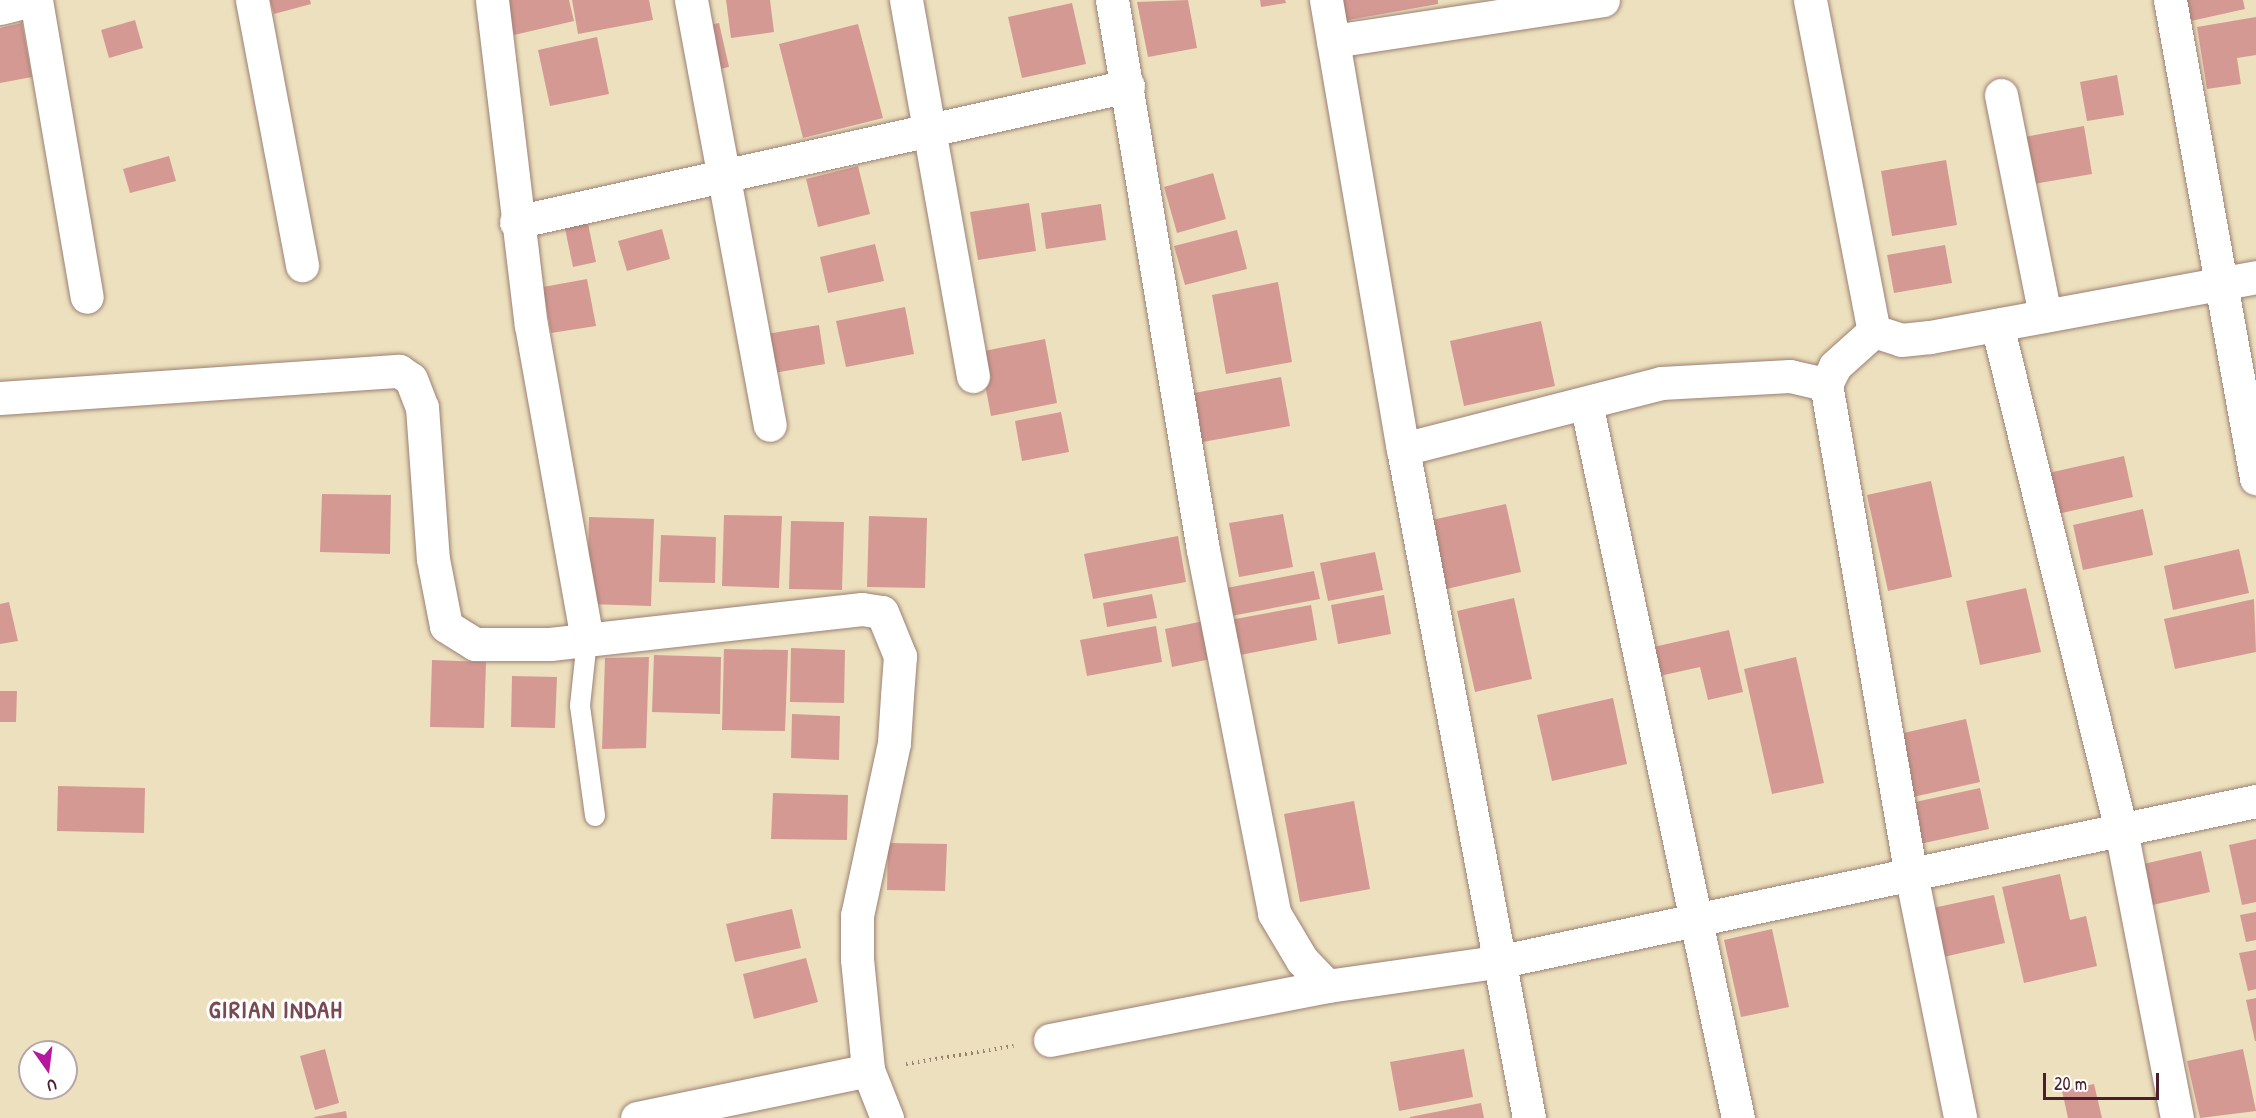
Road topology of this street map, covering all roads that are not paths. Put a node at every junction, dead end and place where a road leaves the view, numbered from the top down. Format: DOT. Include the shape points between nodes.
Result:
graph roads {
  1 [pos="32,0"];
  2 [pos="36,0"];
  3 [pos="252,0"];
  4 [pos="492,0"];
  5 [pos="690,0"];
  6 [pos="906,0"];
  7 [pos="1112,0"];
  8 [pos="1326,0"];
  9 [pos="1603,0"];
  10 [pos="1810,0"];
  11 [pos="2170,0"];
  12 [pos="0,8"];
  13 [pos="1333,41"];
  14 [pos="1128,86"];
  15 [pos="2001,95"];
  16 [pos="928,129"];
  17 [pos="721,174"];
  18 [pos="516,222"];
  19 [pos="303,265"];
  20 [pos="2256,277"];
  21 [pos="2220,284"];
  22 [pos="87,297"];
  23 [pos="2044,316"];
  24 [pos="1997,325"];
  25 [pos="1874,331"];
  26 [pos="973,376"];
  27 [pos="1826,384"];
  28 [pos="0,398"];
  29 [pos="1586,403"];
  30 [pos="770,425"];
  31 [pos="1403,449"];
  32 [pos="2256,478"];
  33 [pos="587,640"];
  34 [pos="2256,801"];
  35 [pos="595,816"];
  36 [pos="2121,830"];
  37 [pos="1911,874"];
  38 [pos="1698,916"];
  39 [pos="1502,961"];
  40 [pos="1327,986"];
  41 [pos="1050,1040"];
  42 [pos="868,1070"];
  43 [pos="637,1118"];
  44 [pos="887,1118"];
  45 [pos="1529,1118"];
  46 [pos="1738,1118"];
  47 [pos="1960,1118"];
  48 [pos="2177,1118"];
  1 -- 12 [label="street"];
  2 -- 22 [label="street"];
  3 -- 19 [label="street"];
  4 -- 18 [label="street"];
  5 -- 17 [label="street"];
  6 -- 16 [label="street"];
  7 -- 14 [label="street"];
  8 -- 13 [label="street"];
  9 -- 13 [label="street"];
  10 -- 25 [label="street"];
  11 -- 21 [label="street"];
  13 -- 31 [label="street"];
  14 -- 16 [label="street"];
  14 -- 40 [label="street" via="1203,550 1274,913 1302,960"];
  15 -- 23 [label="street"];
  16 -- 17 [label="street"];
  16 -- 26 [label="street"];
  17 -- 18 [label="street"];
  17 -- 30 [label="street"];
  18 -- 33 [label="street"];
  20 -- 21 [label="street"];
  21 -- 23 [label="street"];
  21 -- 32 [label="street"];
  23 -- 24 [label="street"];
  24 -- 25 [label="street" via="1901,340"];
  24 -- 36 [label="street"];
  25 -- 27 [label="street" via="1835,366"];
  27 -- 29 [label="street" via="1790,376 1723,376 1661,383"];
  27 -- 37 [label="street"];
  28 -- 33 [label="street" via="399,370 411,379 422,407 433,560 446,626 475,644"];
  29 -- 31 [label="street"];
  29 -- 38 [label="street"];
  31 -- 39 [label="street"];
  33 -- 35 [label="lane" via="580,706"];
  33 -- 42 [label="street" via="862,609 882,612 900,656 894,743 856,915"];
  34 -- 36 [label="street"];
  36 -- 37 [label="street"];
  36 -- 48 [label="street"];
  37 -- 38 [label="street"];
  37 -- 47 [label="street"];
  38 -- 39 [label="street"];
  38 -- 46 [label="street"];
  39 -- 40 [label="street"];
  39 -- 45 [label="street"];
  40 -- 41 [label="street"];
  42 -- 43 [label="street"];
  42 -- 44 [label="street"];
}
